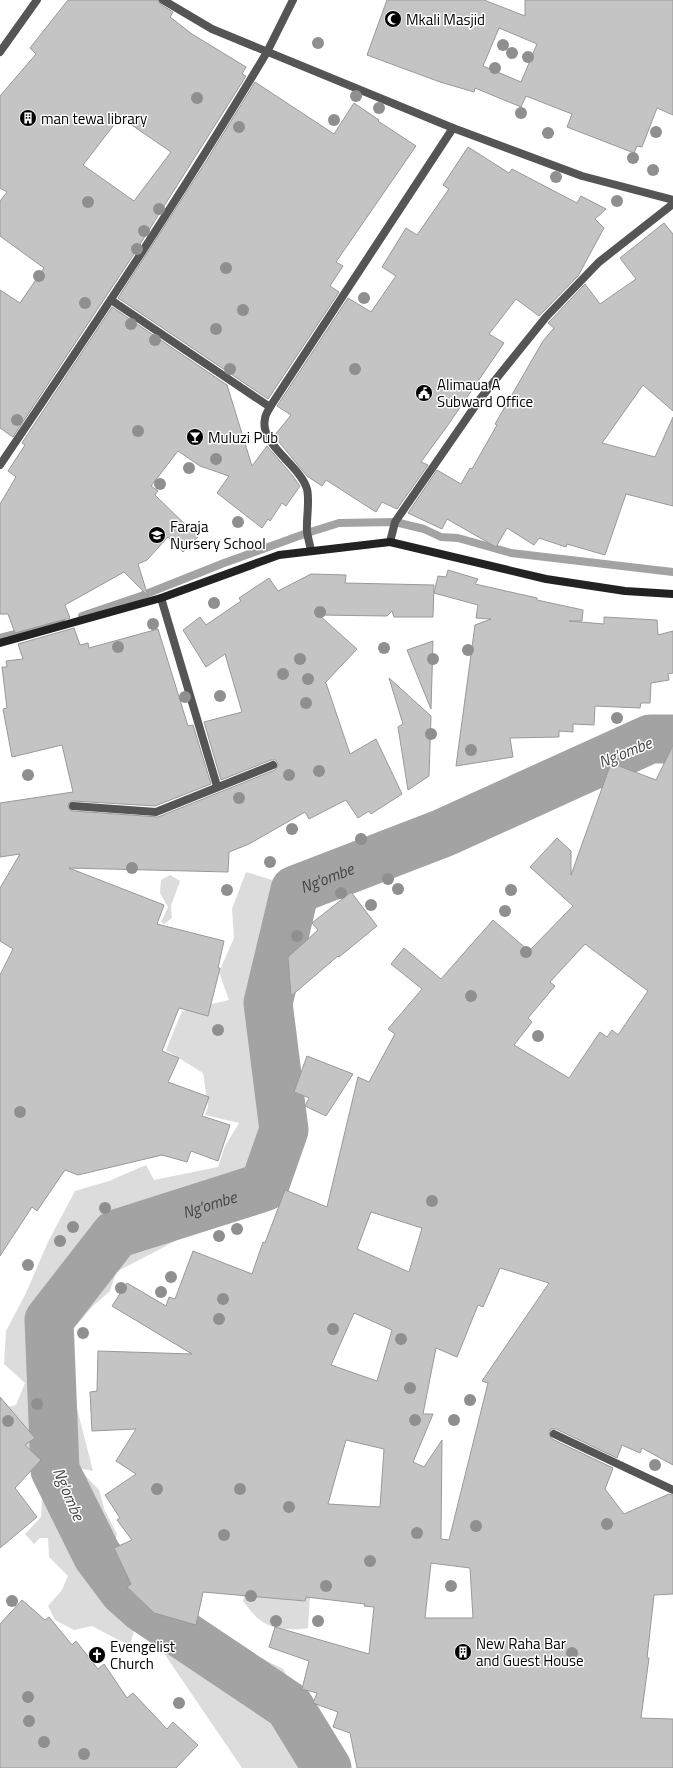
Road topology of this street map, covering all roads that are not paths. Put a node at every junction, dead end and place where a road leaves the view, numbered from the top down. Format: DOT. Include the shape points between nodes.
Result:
graph roads {
  1 [pos="37,0"];
  2 [pos="163,0"];
  3 [pos="293,0"];
  4 [pos="0,52"];
  5 [pos="267,52"];
  6 [pos="453,128"];
  7 [pos="673,200"];
  8 [pos="673,204"];
  9 [pos="111,300"];
  10 [pos="270,407"];
  11 [pos="0,465"];
  12 [pos="390,542"];
  13 [pos="311,551"];
  14 [pos="673,594"];
  15 [pos="161,598"];
  16 [pos="0,643"];
  17 [pos="273,765"];
  18 [pos="217,786"];
  19 [pos="73,806"];
  20 [pos="554,1434"];
  21 [pos="673,1490"];
  1 -- 4 [label="street"];
  2 -- 5 [label="street" via="212,29"];
  3 -- 5 [label="street"];
  5 -- 6 [label="street"];
  5 -- 9 [label="street" via="214,141"];
  6 -- 7 [label="street" via="582,176"];
  6 -- 10 [label="street"];
  8 -- 12 [label="street" via="599,262 546,317 480,399 395,522"];
  9 -- 10 [label="street"];
  9 -- 11 [label="street"];
  10 -- 13 [label="street" via="264,419 269,439 299,473 307,489 307,533"];
  12 -- 13 [label="street"];
  12 -- 14 [label="street" via="546,579 625,591"];
  13 -- 15 [label="street" via="279,555"];
  15 -- 16 [label="street"];
  15 -- 18 [label="street"];
  17 -- 18 [label="street"];
  18 -- 19 [label="street" via="156,812"];
  20 -- 21 [label="street"];
}
